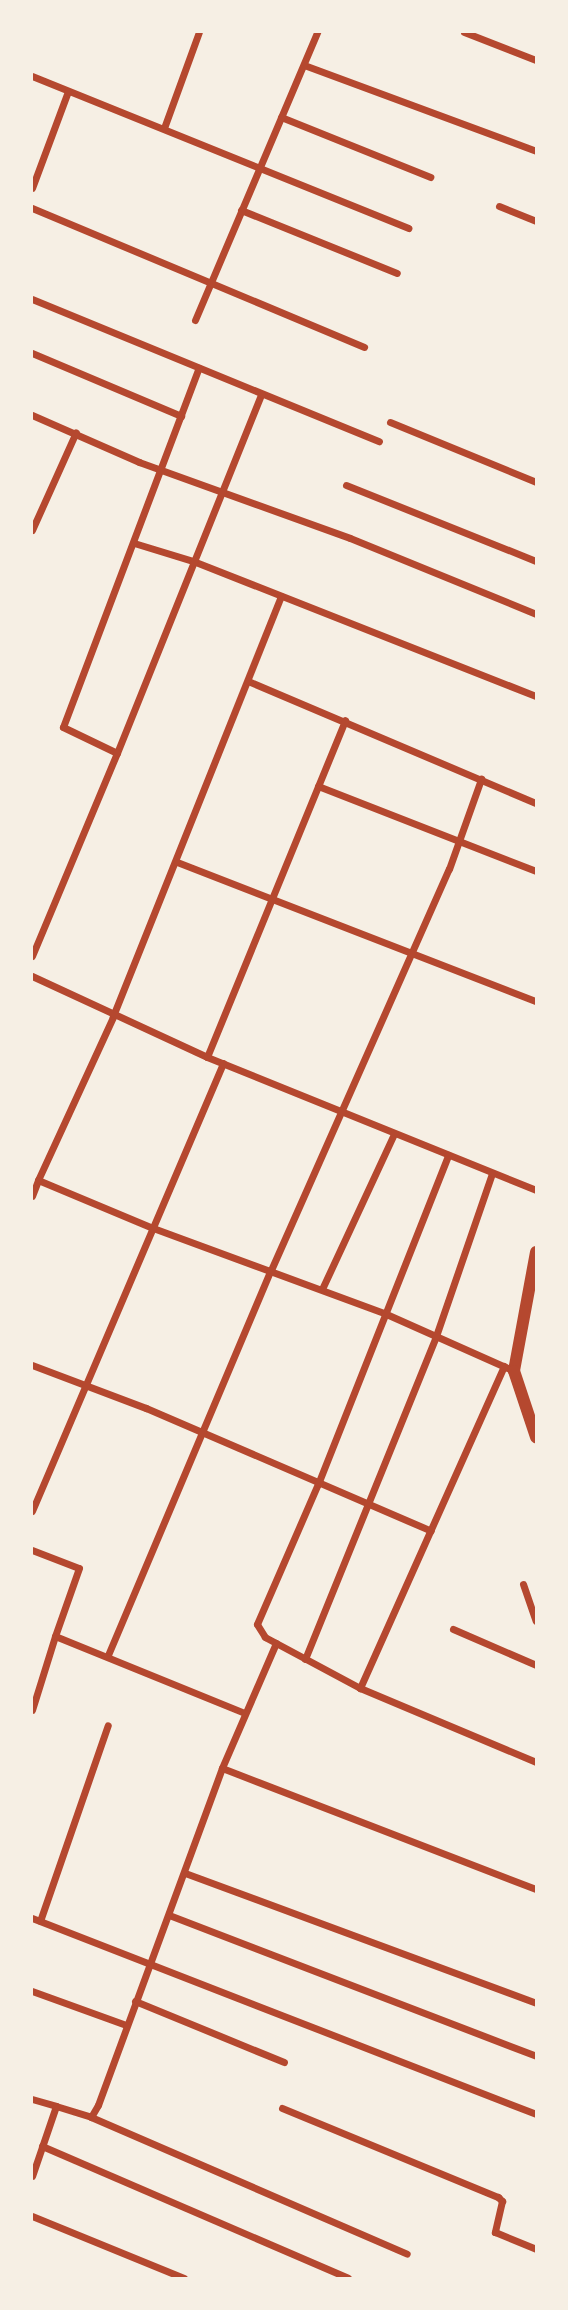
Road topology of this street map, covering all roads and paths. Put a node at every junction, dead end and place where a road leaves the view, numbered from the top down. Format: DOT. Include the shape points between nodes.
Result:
graph roads {
  1 [pos="199,32"];
  2 [pos="317,32"];
  3 [pos="464,32"];
  4 [pos="537,60"];
  5 [pos="304,65"];
  6 [pos="32,76"];
  7 [pos="68,91"];
  8 [pos="281,117"];
  9 [pos="164,128"];
  10 [pos="537,151"];
  11 [pos="259,165"];
  12 [pos="430,177"];
  13 [pos="32,188"];
  14 [pos="499,206"];
  15 [pos="32,208"];
  16 [pos="241,210"];
  17 [pos="537,221"];
  18 [pos="408,228"];
  19 [pos="397,273"];
  20 [pos="211,285"];
  21 [pos="32,299"];
  22 [pos="195,320"];
  23 [pos="364,347"];
  24 [pos="32,353"];
  25 [pos="198,368"];
  26 [pos="261,394"];
  27 [pos="32,415"];
  28 [pos="181,416"];
  29 [pos="390,422"];
  30 [pos="76,432"];
  31 [pos="379,441"];
  32 [pos="160,470"];
  33 [pos="537,482"];
  34 [pos="346,485"];
  35 [pos="222,494"];
  36 [pos="32,530"];
  37 [pos="134,543"];
  38 [pos="193,561"];
  39 [pos="537,561"];
  40 [pos="281,596"];
  41 [pos="537,614"];
  42 [pos="248,681"];
  43 [pos="537,696"];
  44 [pos="345,720"];
  45 [pos="117,753"];
  46 [pos="481,779"];
  47 [pos="318,786"];
  48 [pos="537,803"];
  49 [pos="457,840"];
  50 [pos="177,862"];
  51 [pos="537,871"];
  52 [pos="271,901"];
  53 [pos="411,953"];
  54 [pos="32,956"];
  55 [pos="32,976"];
  56 [pos="537,1001"];
  57 [pos="113,1017"];
  58 [pos="207,1057"];
  59 [pos="223,1063"];
  60 [pos="340,1113"];
  61 [pos="394,1134"];
  62 [pos="448,1155"];
  63 [pos="492,1173"];
  64 [pos="38,1180"];
  65 [pos="537,1190"];
  66 [pos="32,1196"];
  67 [pos="153,1228"];
  68 [pos="537,1252"];
  69 [pos="271,1270"];
  70 [pos="322,1289"];
  71 [pos="384,1313"];
  72 [pos="436,1336"];
  73 [pos="32,1365"];
  74 [pos="509,1368"];
  75 [pos="84,1384"];
  76 [pos="531,1407"];
  77 [pos="201,1432"];
  78 [pos="537,1437"];
  79 [pos="318,1484"];
  80 [pos="368,1504"];
  81 [pos="32,1511"];
  82 [pos="430,1531"];
  83 [pos="32,1550"];
  84 [pos="523,1584"];
  85 [pos="537,1621"];
  86 [pos="453,1629"];
  87 [pos="55,1636"];
  88 [pos="276,1643"];
  89 [pos="108,1655"];
  90 [pos="305,1659"];
  91 [pos="537,1665"];
  92 [pos="360,1688"];
  93 [pos="32,1710"];
  94 [pos="245,1713"];
  95 [pos="108,1725"];
  96 [pos="537,1762"];
  97 [pos="222,1768"];
  98 [pos="185,1873"];
  99 [pos="537,1889"];
  100 [pos="169,1915"];
  101 [pos="32,1918"];
  102 [pos="40,1921"];
  103 [pos="151,1962"];
  104 [pos="32,1991"];
  105 [pos="135,2001"];
  106 [pos="537,2003"];
  107 [pos="126,2025"];
  108 [pos="537,2056"];
  109 [pos="284,2062"];
  110 [pos="32,2099"];
  111 [pos="57,2106"];
  112 [pos="282,2108"];
  113 [pos="537,2113"];
  114 [pos="91,2117"];
  115 [pos="42,2146"];
  116 [pos="32,2176"];
  117 [pos="32,2216"];
  118 [pos="537,2249"];
  119 [pos="407,2254"];
  120 [pos="184,2278"];
  121 [pos="348,2278"];
  1 -- 9 [label="street"];
  2 -- 5 [label="street"];
  3 -- 4 [label="street"];
  5 -- 8 [label="street"];
  5 -- 10 [label="street"];
  6 -- 7 [label="street"];
  7 -- 9 [label="street"];
  7 -- 13 [label="street"];
  8 -- 11 [label="street"];
  8 -- 12 [label="street"];
  9 -- 11 [label="street"];
  11 -- 16 [label="street"];
  11 -- 18 [label="street"];
  14 -- 17 [label="street"];
  15 -- 20 [label="street"];
  16 -- 19 [label="street"];
  16 -- 20 [label="street"];
  20 -- 22 [label="street"];
  20 -- 23 [label="street"];
  21 -- 25 [label="street"];
  24 -- 28 [label="street"];
  25 -- 26 [label="street"];
  25 -- 28 [label="street"];
  26 -- 31 [label="street"];
  26 -- 35 [label="street"];
  27 -- 30 [label="street"];
  28 -- 32 [label="street"];
  29 -- 33 [label="street"];
  30 -- 32 [label="street"];
  30 -- 36 [label="street"];
  32 -- 35 [label="street"];
  32 -- 37 [label="street"];
  34 -- 39 [label="street"];
  35 -- 38 [label="street"];
  35 -- 41 [label="street" via="349,538"];
  37 -- 38 [label="street"];
  37 -- 45 [label="street" via="63,727"];
  38 -- 40 [label="street"];
  38 -- 45 [label="street"];
  40 -- 42 [label="street"];
  40 -- 43 [label="street"];
  42 -- 44 [label="street"];
  42 -- 50 [label="street"];
  44 -- 46 [label="street"];
  44 -- 47 [label="street"];
  45 -- 54 [label="street"];
  46 -- 48 [label="street"];
  46 -- 49 [label="street"];
  47 -- 49 [label="street"];
  47 -- 52 [label="street"];
  49 -- 51 [label="street"];
  49 -- 53 [label="street"];
  50 -- 52 [label="street"];
  50 -- 57 [label="street"];
  52 -- 53 [label="street"];
  52 -- 58 [label="street"];
  53 -- 56 [label="street"];
  53 -- 60 [label="street"];
  55 -- 57 [label="street"];
  57 -- 58 [label="street"];
  57 -- 64 [label="street"];
  58 -- 59 [label="street"];
  59 -- 60 [label="street"];
  59 -- 67 [label="street"];
  60 -- 61 [label="street"];
  60 -- 69 [label="street"];
  61 -- 62 [label="street"];
  61 -- 70 [label="street"];
  62 -- 63 [label="street"];
  62 -- 71 [label="street"];
  63 -- 65 [label="street"];
  63 -- 72 [label="street"];
  64 -- 66 [label="street"];
  64 -- 67 [label="street"];
  67 -- 69 [label="street"];
  67 -- 75 [label="street"];
  68 -- 74 [label="street"];
  69 -- 70 [label="street"];
  69 -- 77 [label="street"];
  70 -- 71 [label="street"];
  71 -- 72 [label="street"];
  71 -- 79 [label="street"];
  72 -- 74 [label="street"];
  72 -- 80 [label="street"];
  73 -- 75 [label="street"];
  74 -- 76 [label="street"];
  74 -- 82 [label="street"];
  75 -- 77 [label="street"];
  75 -- 81 [label="street"];
  76 -- 78 [label="street"];
  77 -- 79 [label="street"];
  77 -- 89 [label="street"];
  79 -- 80 [label="street"];
  79 -- 88 [label="street" via="258,1617 258,1631"];
  80 -- 82 [label="street"];
  80 -- 90 [label="street"];
  82 -- 92 [label="street"];
  83 -- 87 [label="street" via="79,1568"];
  84 -- 85 [label="street"];
  86 -- 91 [label="street"];
  87 -- 89 [label="street"];
  87 -- 93 [label="street"];
  88 -- 90 [label="street"];
  88 -- 94 [label="street"];
  89 -- 94 [label="street"];
  90 -- 92 [label="street"];
  92 -- 96 [label="street"];
  94 -- 97 [label="street"];
  95 -- 102 [label="street"];
  97 -- 98 [label="street"];
  97 -- 99 [label="street"];
  98 -- 100 [label="street"];
  98 -- 106 [label="street"];
  100 -- 103 [label="street"];
  100 -- 108 [label="street"];
  101 -- 102 [label="street"];
  102 -- 103 [label="street"];
  103 -- 105 [label="street"];
  103 -- 113 [label="street"];
  104 -- 107 [label="street"];
  105 -- 107 [label="street"];
  105 -- 109 [label="street"];
  107 -- 114 [label="street"];
  110 -- 111 [label="street"];
  111 -- 114 [label="street"];
  111 -- 115 [label="street"];
  112 -- 118 [label="street" via="498,2197 502,2202 495,2232"];
  114 -- 119 [label="street"];
  115 -- 116 [label="street"];
  115 -- 121 [label="street"];
  117 -- 120 [label="street"];
}
